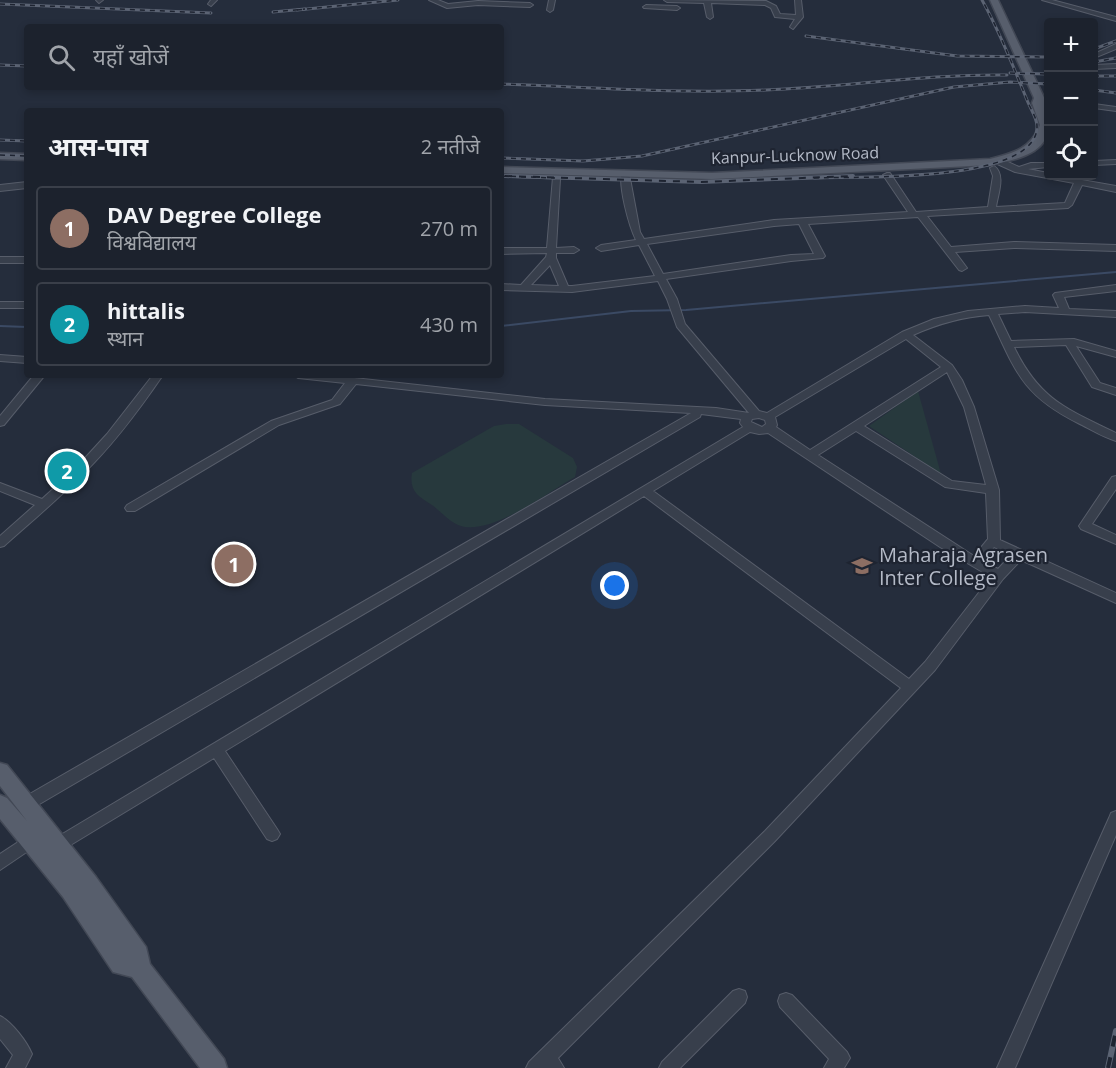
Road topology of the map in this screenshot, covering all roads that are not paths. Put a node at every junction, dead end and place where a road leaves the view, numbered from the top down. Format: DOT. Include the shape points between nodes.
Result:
graph roads {
  1 [pos="432,0"];
  2 [pos="552,0"];
  3 [pos="667,0"];
  4 [pos="798,0"];
  5 [pos="989,0"];
  6 [pos="994,0"];
  7 [pos="1045,0"];
  8 [pos="530,5"];
  9 [pos="707,5"];
  10 [pos="646,7"];
  11 [pos="550,9"];
  12 [pos="710,17"];
  13 [pos="800,17"];
  14 [pos="1116,18"];
  15 [pos="793,27"];
  16 [pos="1116,46"];
  17 [pos="1098,54"];
  18 [pos="1017,55"];
  19 [pos="1116,66"];
  20 [pos="1098,67"];
  21 [pos="1035,93"];
  22 [pos="1098,107"];
  23 [pos="1044,109"];
  24 [pos="1116,109"];
  25 [pos="1044,140"];
  26 [pos="0,149"];
  27 [pos="24,150"];
  28 [pos="0,156"];
  29 [pos="24,157"];
  30 [pos="1116,162"];
  31 [pos="1098,163"];
  32 [pos="999,164"];
  33 [pos="1044,165"];
  34 [pos="504,170"];
  35 [pos="1018,170"];
  36 [pos="887,175"];
  37 [pos="504,177"];
  38 [pos="625,177"];
  39 [pos="556,179"];
  40 [pos="1078,183"];
  41 [pos="24,185"];
  42 [pos="0,188"];
  43 [pos="1116,190"];
  44 [pos="992,208"];
  45 [pos="916,213"];
  46 [pos="802,220"];
  47 [pos="640,242"];
  48 [pos="601,248"];
  49 [pos="1116,248"];
  50 [pos="948,249"];
  51 [pos="574,250"];
  52 [pos="504,251"];
  53 [pos="551,254"];
  54 [pos="0,260"];
  55 [pos="24,260"];
  56 [pos="962,268"];
  57 [pos="659,277"];
  58 [pos="504,287"];
  59 [pos="524,288"];
  60 [pos="1116,288"];
  61 [pos="565,289"];
  62 [pos="0,305"];
  63 [pos="24,305"];
  64 [pos="1065,310"];
  65 [pos="992,312"];
  66 [pos="1116,314"];
  67 [pos="906,334"];
  68 [pos="1069,342"];
  69 [pos="1008,344"];
  70 [pos="1116,354"];
  71 [pos="0,358"];
  72 [pos="24,360"];
  73 [pos="948,367"];
  74 [pos="38,378"];
  75 [pos="156,378"];
  76 [pos="321,378"];
  77 [pos="352,382"];
  78 [pos="1116,392"];
  79 [pos="696,410"];
  80 [pos="751,419"];
  81 [pos="0,423"];
  82 [pos="769,423"];
  83 [pos="856,426"];
  84 [pos="1116,437"];
  85 [pos="809,456"];
  86 [pos="1116,480"];
  87 [pos="0,487"];
  88 [pos="993,490"];
  89 [pos="645,491"];
  90 [pos="45,504"];
  91 [pos="131,508"];
  92 [pos="1116,540"];
  93 [pos="994,542"];
  94 [pos="0,543"];
  95 [pos="1018,555"];
  96 [pos="976,561"];
  97 [pos="999,576"];
  98 [pos="1116,598"];
  99 [pos="910,687"];
  100 [pos="217,751"];
  101 [pos="0,771"];
  102 [pos="0,804"];
  103 [pos="26,804"];
  104 [pos="1116,818"];
  105 [pos="272,834"];
  106 [pos="44,843"];
  107 [pos="0,863"];
  108 [pos="739,997"];
  109 [pos="786,1001"];
  110 [pos="0,1025"];
  111 [pos="545,1064"];
  112 [pos="15,1068"];
  113 [pos="215,1068"];
  114 [pos="668,1068"];
  115 [pos="833,1068"];
  116 [pos="1006,1068"];
  1 -- 8 [label="street" via="447,6"];
  2 -- 11 [label="street"];
  3 -- 9 [label="street"];
  4 -- 13 [label="street"];
  5 -- 18 [label="main road"];
  6 -- 18 [label="main road"];
  7 -- 14 [label="street"];
  9 -- 10 [label="street"];
  9 -- 12 [label="street"];
  9 -- 13 [label="street"];
  13 -- 15 [label="street"];
  16 -- 17 [label="street"];
  18 -- 21 [label="main road"];
  19 -- 20 [label="street"];
  21 -- 23 [label="main road"];
  21 -- 32 [label="main road, Kanpur-Lucknow Road" via="1045,125 1043,132 1026,153"];
  22 -- 24 [label="street"];
  25 -- 32 [label="main road, Kanpur-Lucknow Road" via="1027,157"];
  26 -- 27 [label="main road"];
  28 -- 29 [label="main road"];
  30 -- 31 [label="street"];
  32 -- 35 [label="street"];
  32 -- 36 [label="main road, Kanpur-Lucknow Road"];
  32 -- 38 [label="main road, Kanpur-Lucknow Road"];
  32 -- 44 [label="street"];
  33 -- 35 [label="street"];
  34 -- 38 [label="main road, Kanpur-Lucknow Road"];
  35 -- 40 [label="street"];
  36 -- 38 [label="main road, Kanpur-Lucknow Road" via="721,183"];
  36 -- 45 [label="street"];
  37 -- 39 [label="main road, Kanpur-Lucknow Road"];
  38 -- 39 [label="main road, Kanpur-Lucknow Road"];
  38 -- 47 [label="street"];
  39 -- 53 [label="street"];
  40 -- 43 [label="street"];
  40 -- 44 [label="street" via="1068,205"];
  41 -- 42 [label="street"];
  44 -- 45 [label="street"];
  45 -- 46 [label="street"];
  45 -- 50 [label="street"];
  46 -- 47 [label="street"];
  46 -- 57 [label="street" via="820,256"];
  47 -- 48 [label="street"];
  47 -- 57 [label="street"];
  49 -- 50 [label="street" via="1014,245"];
  50 -- 56 [label="street"];
  51 -- 53 [label="street"];
  52 -- 53 [label="street"];
  53 -- 59 [label="street"];
  53 -- 61 [label="street"];
  54 -- 55 [label="street"];
  57 -- 61 [label="street"];
  57 -- 80 [label="street" via="680,325"];
  58 -- 59 [label="street"];
  59 -- 61 [label="street"];
  60 -- 64 [label="street" via="1058,295"];
  62 -- 63 [label="street"];
  64 -- 65 [label="street"];
  64 -- 66 [label="street"];
  65 -- 67 [label="street" via="937,321"];
  65 -- 69 [label="street"];
  67 -- 73 [label="street"];
  67 -- 82 [label="street"];
  68 -- 69 [label="street"];
  68 -- 70 [label="street"];
  68 -- 78 [label="street" via="1096,385"];
  69 -- 84 [label="street" via="1035,389 1078,419"];
  71 -- 72 [label="street"];
  73 -- 83 [label="street"];
  73 -- 88 [label="street" via="969,407"];
  74 -- 81 [label="street"];
  75 -- 90 [label="street" via="111,437"];
  76 -- 77 [label="street"];
  77 -- 79 [label="street" via="545,402"];
  77 -- 91 [label="street" via="336,402 275,423"];
  79 -- 80 [label="street"];
  79 -- 103 [label="street" via="696,415"];
  80 -- 82 [label="street"];
  80 -- 82 [label="street" via="757,431"];
  80 -- 89 [label="street"];
  82 -- 85 [label="street"];
  83 -- 85 [label="street"];
  83 -- 88 [label="street" via="949,484"];
  85 -- 96 [label="street"];
  86 -- 92 [label="street" via="1085,526"];
  87 -- 90 [label="street"];
  88 -- 93 [label="street"];
  89 -- 99 [label="street"];
  89 -- 100 [label="street"];
  90 -- 94 [label="street"];
  93 -- 95 [label="street"];
  93 -- 96 [label="street"];
  95 -- 97 [label="street"];
  95 -- 98 [label="street"];
  96 -- 97 [label="street"];
  97 -- 99 [label="street"];
  99 -- 111 [label="street" via="770,836"];
  100 -- 105 [label="street"];
  100 -- 106 [label="street"];
  101 -- 103 [label="main road"];
  102 -- 106 [label="main road"];
  103 -- 106 [label="main road"];
  104 -- 116 [label="street"];
  106 -- 107 [label="street"];
  106 -- 113 [label="main road" via="122,964 139,968"];
  108 -- 114 [label="street"];
  109 -- 115 [label="street" via="840,1058"];
  110 -- 112 [label="street" via="23,1054"];
}
